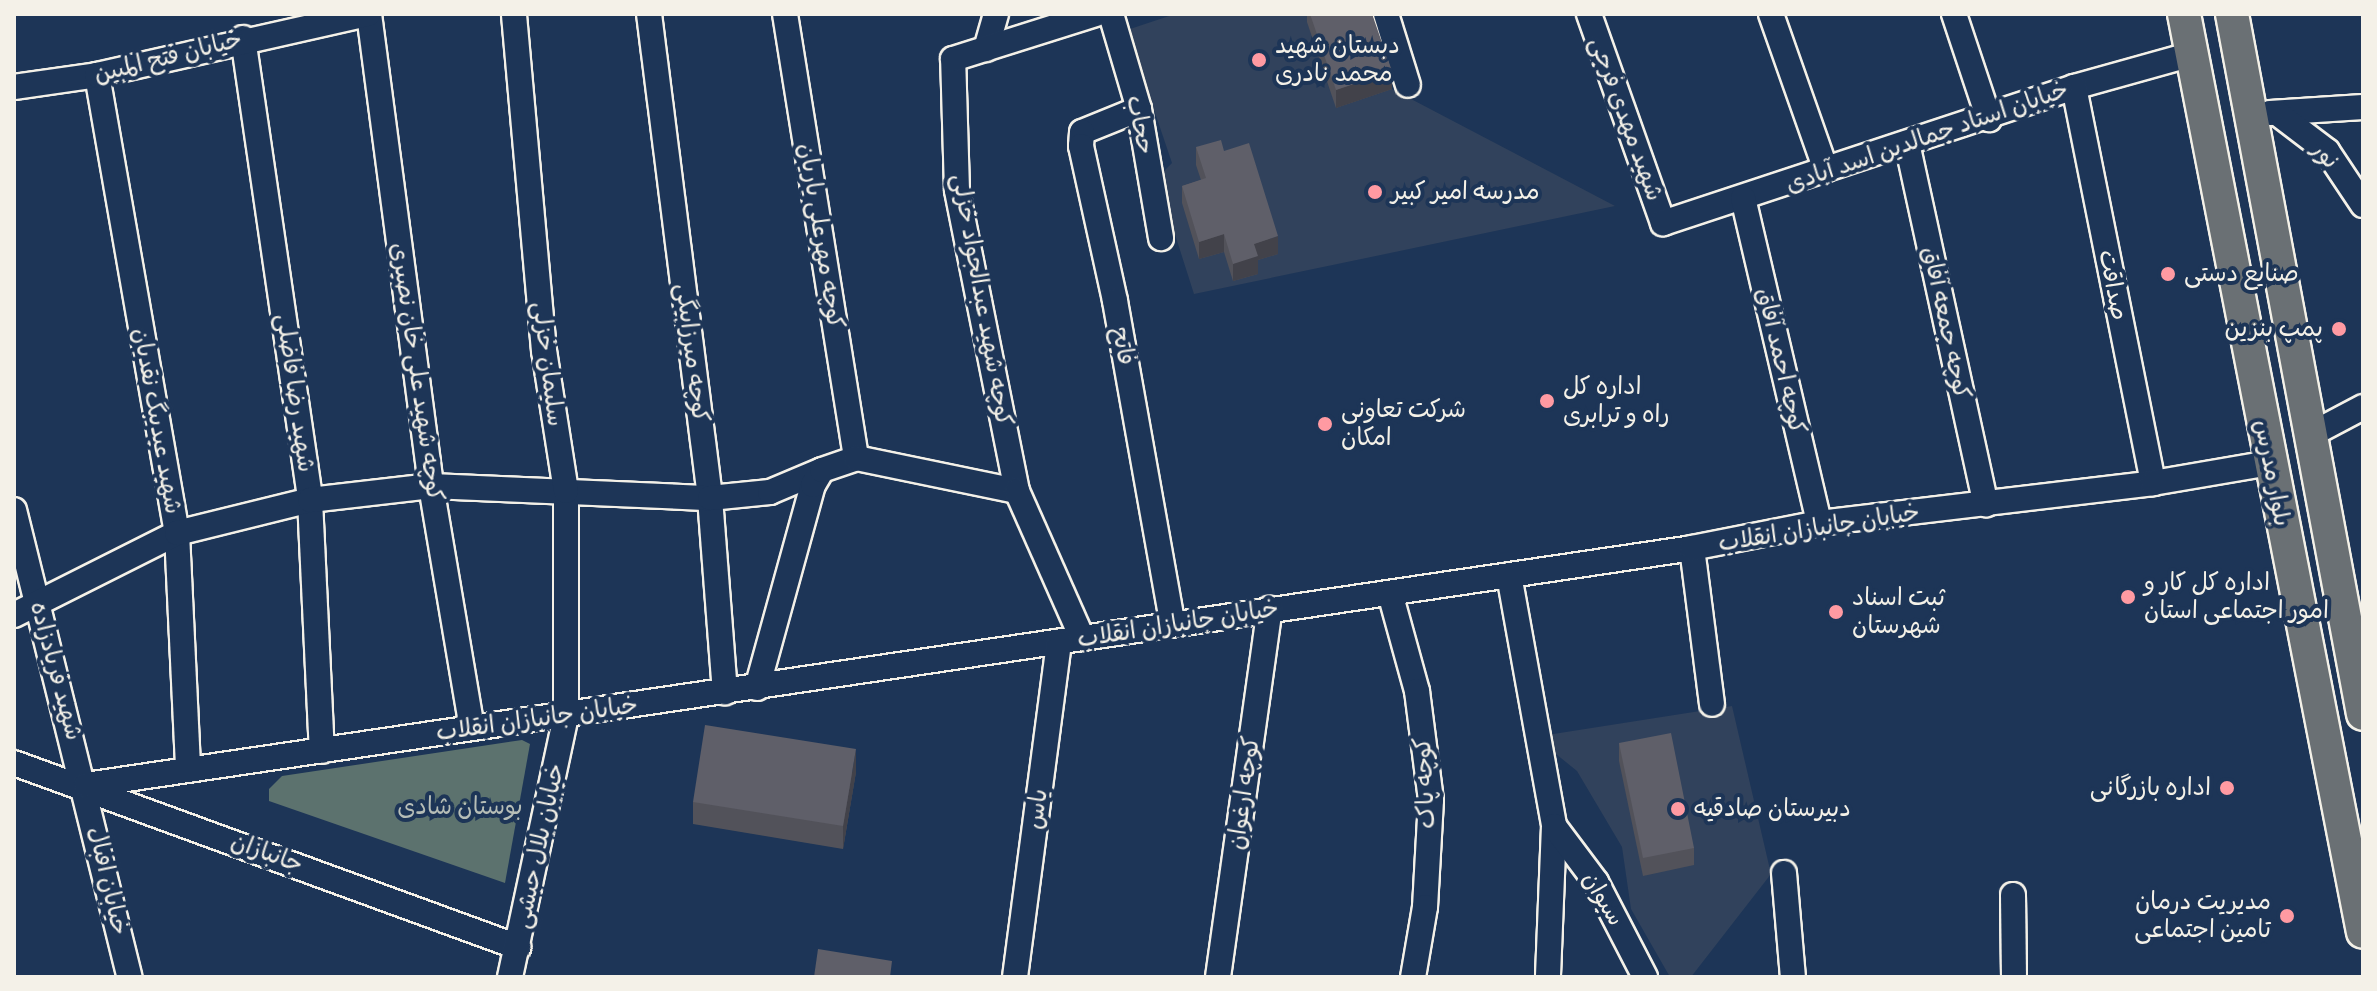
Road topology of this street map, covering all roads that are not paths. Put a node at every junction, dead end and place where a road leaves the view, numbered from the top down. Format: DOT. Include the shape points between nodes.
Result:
graph roads {
  1 [pos="369,14"];
  2 [pos="514,14"];
  3 [pos="649,14"];
  4 [pos="785,14"];
  5 [pos="996,14"];
  6 [pos="1096,14"];
  7 [pos="1111,14"];
  8 [pos="1386,14"];
  9 [pos="1589,14"];
  10 [pos="1771,14"];
  11 [pos="1954,14"];
  12 [pos="2184,14"];
  13 [pos="2232,14"];
  14 [pos="319,17"];
  15 [pos="243,38"];
  16 [pos="986,49"];
  17 [pos="2192,54"];
  18 [pos="97,75"];
  19 [pos="1408,85"];
  20 [pos="14,87"];
  21 [pos="2074,87"];
  22 [pos="2363,107"];
  23 [pos="1139,109"];
  24 [pos="2264,114"];
  25 [pos="1989,119"];
  26 [pos="1907,143"];
  27 [pos="1826,170"];
  28 [pos="1743,198"];
  29 [pos="2363,205"];
  30 [pos="1663,223"];
  31 [pos="2272,232"];
  32 [pos="1161,238"];
  33 [pos="2227,239"];
  34 [pos="2363,407"];
  35 [pos="2310,435"];
  36 [pos="856,458"];
  37 [pos="2270,463"];
  38 [pos="822,470"];
  39 [pos="2153,483"];
  40 [pos="431,486"];
  41 [pos="566,491"];
  42 [pos="1017,491"];
  43 [pos="710,498"];
  44 [pos="310,500"];
  45 [pos="1986,504"];
  46 [pos="14,510"];
  47 [pos="1819,523"];
  48 [pos="177,533"];
  49 [pos="1692,548"];
  50 [pos="1509,575"];
  51 [pos="1390,593"];
  52 [pos="38,603"];
  53 [pos="1270,609"];
  54 [pos="14,615"];
  55 [pos="1172,622"];
  56 [pos="1071,640"];
  57 [pos="757,688"];
  58 [pos="725,692"];
  59 [pos="1712,704"];
  60 [pos="2363,714"];
  61 [pos="566,715"];
  62 [pos="472,728"];
  63 [pos="322,751"];
  64 [pos="14,763"];
  65 [pos="188,770"];
  66 [pos="86,785"];
  67 [pos="1554,826"];
  68 [pos="1784,873"];
  69 [pos="2013,895"];
  70 [pos="2363,932"];
  71 [pos="518,947"];
  72 [pos="130,977"];
  73 [pos="510,977"];
  74 [pos="1015,977"];
  75 [pos="1218,977"];
  76 [pos="1413,977"];
  77 [pos="1548,977"];
  78 [pos="1645,977"];
  79 [pos="1793,977"];
  80 [pos="2014,977"];
  1 -- 14 [label="street, خیابان فتح المبین"];
  1 -- 40 [label="street, کوچه شهید علی خان نصیری"];
  2 -- 41 [label="street, سلیمان خزلی" via="544,351"];
  3 -- 43 [label="street, کوچه میرزابیگی"];
  4 -- 36 [label="street, کوچه مهرعلی یاریان"];
  5 -- 16 [label="street"];
  6 -- 16 [label="street"];
  7 -- 23 [label="street, حجاب"];
  8 -- 19 [label="street"];
  9 -- 30 [label="street, شهید مهدی فرجی"];
  10 -- 27 [label="street"];
  11 -- 25 [label="street"];
  12 -- 17 [label="main road, بلوار مدرس"];
  13 -- 24 [label="main road, بلوار مدرس"];
  14 -- 15 [label="street, خیابان فتح المبین"];
  15 -- 18 [label="street, خیابان فتح المبین"];
  15 -- 44 [label="street, شهید رضا فاضلی"];
  16 -- 42 [label="street, کوچه شهید عبدالجواد خزلی" via="953,59 957,190"];
  17 -- 21 [label="street, خیابان استاد جمالدین اسد آبادی"];
  17 -- 33 [label="main road, بلوار مدرس"];
  18 -- 20 [label="street, خیابان فتح المبین"];
  18 -- 48 [label="street, شهید عیدیبگ نقدیان"];
  21 -- 25 [label="street, خیابان استاد جمالدین اسد آبادی"];
  21 -- 39 [label="street, صداقت"];
  22 -- 24 [label="street"];
  23 -- 32 [label="street, حجاب"];
  23 -- 55 [label="street, فاتح" via="1082,132 1081,146 1115,301"];
  24 -- 29 [label="street, نور" via="2327,151"];
  24 -- 31 [label="main road, بلوار مدرس"];
  25 -- 26 [label="street, خیابان استاد جمالدین اسد آبادی"];
  26 -- 27 [label="street, خیابان استاد جمالدین اسد آبادی"];
  26 -- 45 [label="street, کوچه جمعه آفاق"];
  27 -- 28 [label="street, خیابان استاد جمالدین اسد آبادی"];
  28 -- 30 [label="street, خیابان استاد جمالدین اسد آبادی"];
  28 -- 47 [label="street, کوچه احمد آفاق"];
  31 -- 33 [label="main road"];
  31 -- 35 [label="main road, بلوار مدرس"];
  33 -- 37 [label="main road, بلوار مدرس"];
  34 -- 35 [label="street"];
  35 -- 60 [label="main road, بلوار مدرس"];
  36 -- 38 [label="street"];
  36 -- 42 [label="street"];
  37 -- 39 [label="street, خیابان جانبازان انقلاب"];
  37 -- 70 [label="main road, بلوار مدرس"];
  38 -- 43 [label="street" via="770,492"];
  38 -- 57 [label="street" via="813,485"];
  39 -- 45 [label="street, خیابان جانبازان انقلاب"];
  40 -- 41 [label="street"];
  40 -- 44 [label="street"];
  40 -- 62 [label="street, کوچه شهید علی خان نصیری"];
  41 -- 43 [label="street"];
  41 -- 61 [label="street, سلیمان خزلی"];
  42 -- 56 [label="street, کوچه شهید عبدالجواد خزلی"];
  43 -- 58 [label="street, کوچه میرزابیگی"];
  44 -- 48 [label="street"];
  44 -- 63 [label="street, شهید رضا فاضلی"];
  45 -- 47 [label="street, خیابان جانبازان انقلاب"];
  46 -- 52 [label="street, شهید فریادزاده"];
  47 -- 49 [label="street, خیابان جانبازان انقلاب"];
  48 -- 52 [label="street"];
  48 -- 65 [label="street, شهید عیدیبگ نقدیان"];
  49 -- 50 [label="street, خیابان جانبازان انقلاب"];
  49 -- 59 [label="street"];
  50 -- 51 [label="street, خیابان جانبازان انقلاب"];
  50 -- 67 [label="street"];
  51 -- 53 [label="street, خیابان جانبازان انقلاب"];
  51 -- 76 [label="street, کوچه پاک" via="1417,691 1431,800 1425,907"];
  52 -- 54 [label="street"];
  52 -- 66 [label="street, شهید فریادزاده"];
  53 -- 55 [label="street, خیابان جانبازان انقلاب"];
  53 -- 75 [label="street, کوچه ارغوان"];
  55 -- 56 [label="street, خیابان جانبازان انقلاب"];
  56 -- 57 [label="street, خیابان جانبازان انقلاب"];
  56 -- 74 [label="street, یاس"];
  57 -- 58 [label="street, خیابان جانبازان انقلاب"];
  58 -- 61 [label="street, خیابان جانبازان انقلاب"];
  61 -- 62 [label="street, خیابان جانبازان انقلاب"];
  61 -- 71 [label="street, خیابان بلال حبشی"];
  62 -- 63 [label="street, خیابان جانبازان انقلاب"];
  63 -- 65 [label="street, خیابان جانبازان انقلاب"];
  64 -- 66 [label="street, جانبازان"];
  65 -- 66 [label="street, خیابان جانبازان انقلاب"];
  66 -- 71 [label="street, جانبازان"];
  66 -- 72 [label="street, خیابان اقبال"];
  67 -- 77 [label="street"];
  67 -- 78 [label="street, سیوان" via="1596,882"];
  68 -- 79 [label="street"];
  69 -- 80 [label="street"];
  71 -- 73 [label="street, خیابان بلال حبشی"];
}
